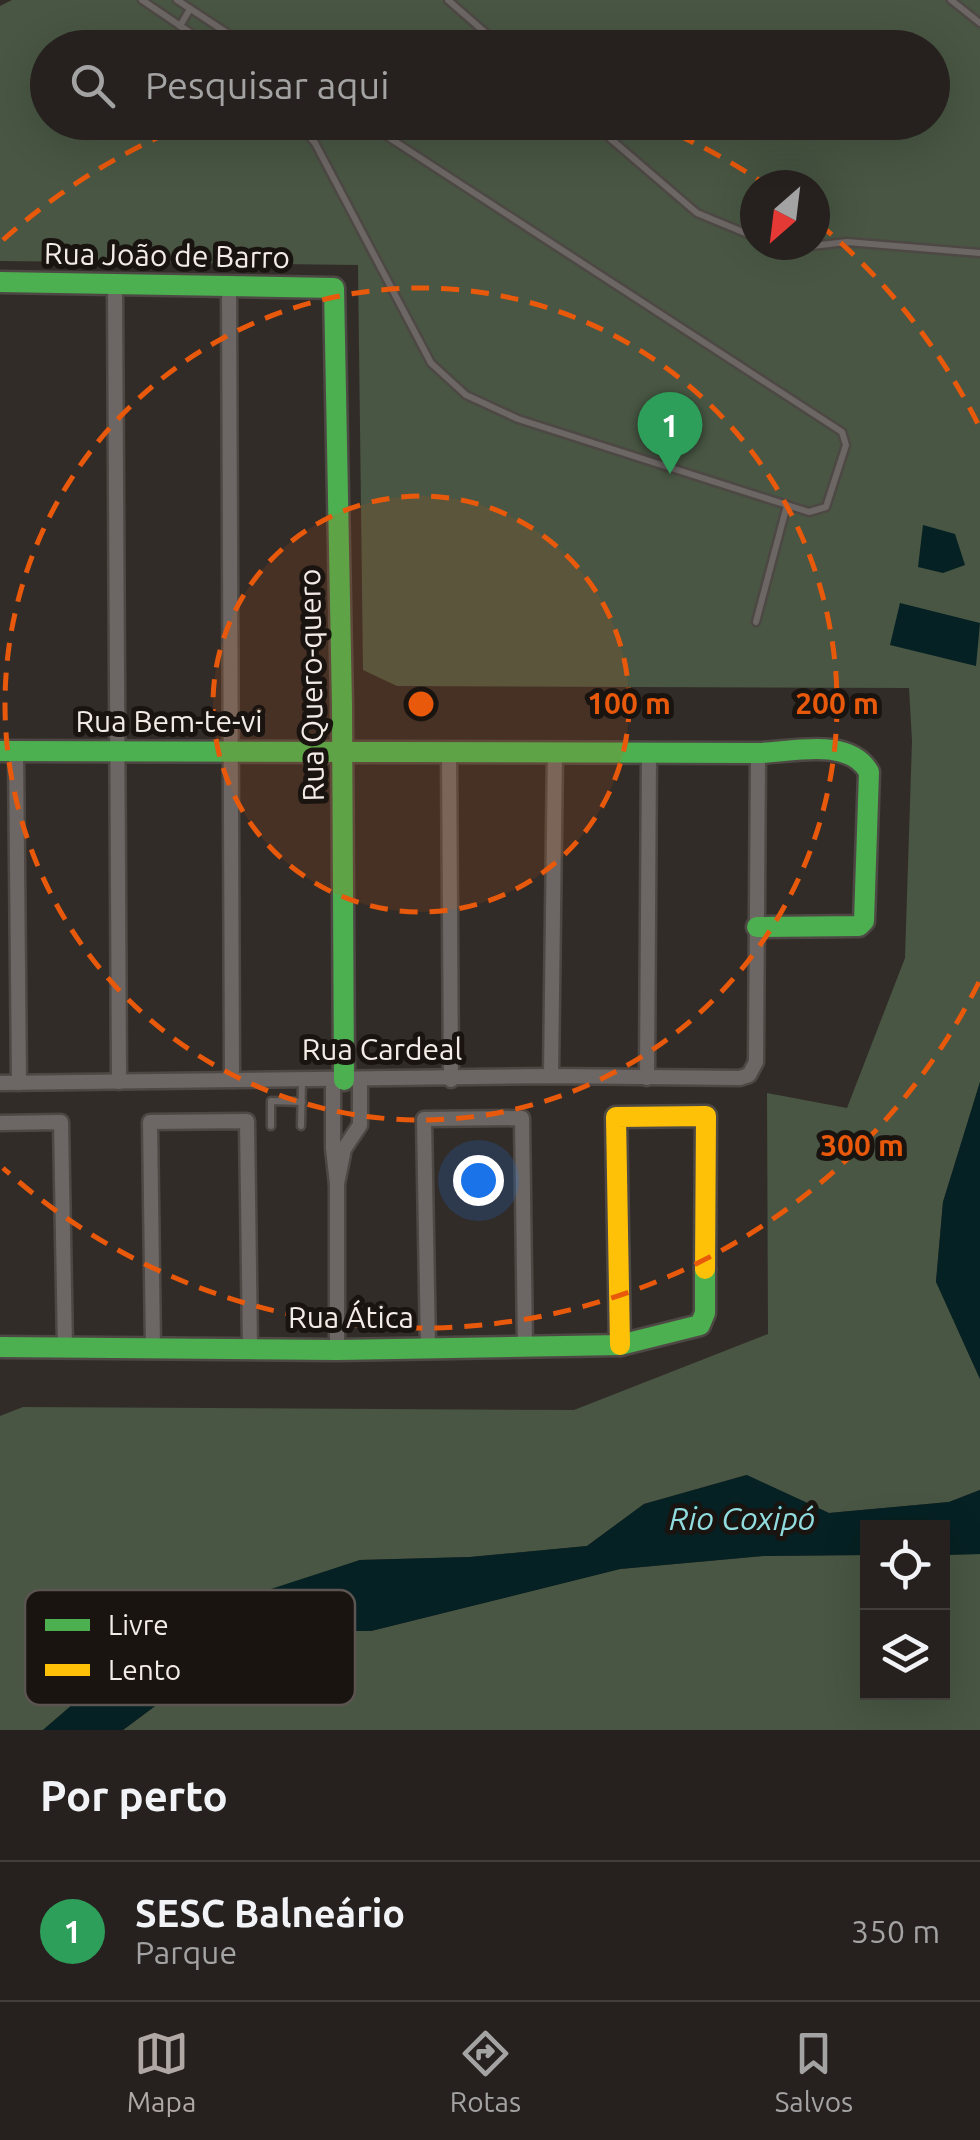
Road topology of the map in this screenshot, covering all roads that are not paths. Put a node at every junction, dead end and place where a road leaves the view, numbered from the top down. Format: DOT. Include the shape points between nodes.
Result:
graph roads {
  1 [pos="142,0"];
  2 [pos="177,0"];
  3 [pos="448,0"];
  4 [pos="951,0"];
  5 [pos="190,9"];
  6 [pos="980,22"];
  7 [pos="180,26"];
  8 [pos="186,30"];
  9 [pos="222,30"];
  10 [pos="482,30"];
  11 [pos="312,140"];
  12 [pos="394,140"];
  13 [pos="612,140"];
  14 [pos="740,231"];
  15 [pos="830,244"];
  16 [pos="980,253"];
  17 [pos="0,282"];
  18 [pos="116,284"];
  19 [pos="229,286"];
  20 [pos="334,288"];
  21 [pos="787,505"];
  22 [pos="756,622"];
  23 [pos="118,750"];
  24 [pos="342,750"];
  25 [pos="8,751"];
  26 [pos="230,751"];
  27 [pos="449,751"];
  28 [pos="555,751"];
  29 [pos="649,752"];
  30 [pos="758,752"];
  31 [pos="757,927"];
  32 [pos="552,1076"];
  33 [pos="647,1078"];
  34 [pos="232,1080"];
  35 [pos="302,1080"];
  36 [pos="343,1080"];
  37 [pos="452,1080"];
  38 [pos="119,1082"];
  39 [pos="0,1083"];
  40 [pos="19,1083"];
  41 [pos="302,1102"];
  42 [pos="0,1123"];
  43 [pos="271,1126"];
  44 [pos="302,1126"];
  45 [pos="338,1184"];
  46 [pos="620,1345"];
  47 [pos="428,1346"];
  48 [pos="525,1346"];
  49 [pos="152,1347"];
  50 [pos="250,1347"];
  51 [pos="0,1348"];
  52 [pos="64,1348"];
  53 [pos="338,1350"];
  1 -- 7 [label="lane"];
  2 -- 5 [label="lane"];
  3 -- 10 [label="lane"];
  4 -- 6 [label="lane"];
  5 -- 7 [label="lane"];
  5 -- 9 [label="lane"];
  7 -- 8 [label="lane"];
  11 -- 21 [label="lane" via="431,362 466,395 518,419"];
  12 -- 21 [label="lane" via="842,432 846,445 826,507 809,512"];
  13 -- 14 [label="lane" via="697,213"];
  15 -- 16 [label="lane"];
  17 -- 18 [label="street, Rua João de Barro"];
  18 -- 19 [label="street, Rua João de Barro"];
  18 -- 23 [label="street"];
  19 -- 20 [label="street, Rua João de Barro"];
  19 -- 26 [label="street"];
  20 -- 24 [label="street, Rua Quero-quero"];
  21 -- 22 [label="lane"];
  23 -- 25 [label="street, Rua Bem-te-vi"];
  23 -- 26 [label="street, Rua Bem-te-vi"];
  23 -- 38 [label="street"];
  24 -- 26 [label="street, Rua Bem-te-vi"];
  24 -- 27 [label="street, Rua Bem-te-vi"];
  24 -- 36 [label="street, Rua Quero-quero"];
  25 -- 40 [label="street"];
  26 -- 34 [label="street"];
  27 -- 28 [label="street, Rua Bem-te-vi"];
  27 -- 37 [label="street"];
  28 -- 29 [label="street, Rua Bem-te-vi"];
  28 -- 32 [label="street"];
  29 -- 30 [label="street, Rua Bem-te-vi"];
  29 -- 33 [label="street"];
  30 -- 31 [label="street"];
  30 -- 31 [label="street" via="854,752 869,772 864,921"];
  31 -- 33 [label="street, Rua Cardeal" via="756,1062 749,1076"];
  32 -- 33 [label="street, Rua Cardeal"];
  32 -- 37 [label="street, Rua Cardeal"];
  34 -- 35 [label="street, Rua Cardeal"];
  34 -- 38 [label="street, Rua Cardeal"];
  35 -- 36 [label="street, Rua Cardeal"];
  35 -- 41 [label="lane"];
  36 -- 37 [label="street, Rua Cardeal"];
  36 -- 45 [label="street" via="333,1144"];
  36 -- 45 [label="street" via="361,1122 344,1149"];
  38 -- 40 [label="street, Rua Cardeal"];
  39 -- 40 [label="street, Rua Cardeal"];
  41 -- 43 [label="lane" via="271,1101"];
  41 -- 44 [label="lane"];
  42 -- 52 [label="street" via="61,1122"];
  45 -- 53 [label="street"];
  46 -- 46 [label="street, Rua Ática" via="616,1117 706,1116 705,1313 700,1325"];
  46 -- 48 [label="street, Rua Ática"];
  47 -- 48 [label="street, Rua Ática"];
  47 -- 48 [label="street" via="424,1119 522,1118"];
  47 -- 53 [label="street, Rua Ática"];
  49 -- 50 [label="street, Rua Ática"];
  49 -- 50 [label="street" via="150,1122 247,1121"];
  49 -- 52 [label="street, Rua Ática"];
  50 -- 53 [label="street, Rua Ática"];
  51 -- 52 [label="street, Rua Ática"];
}
